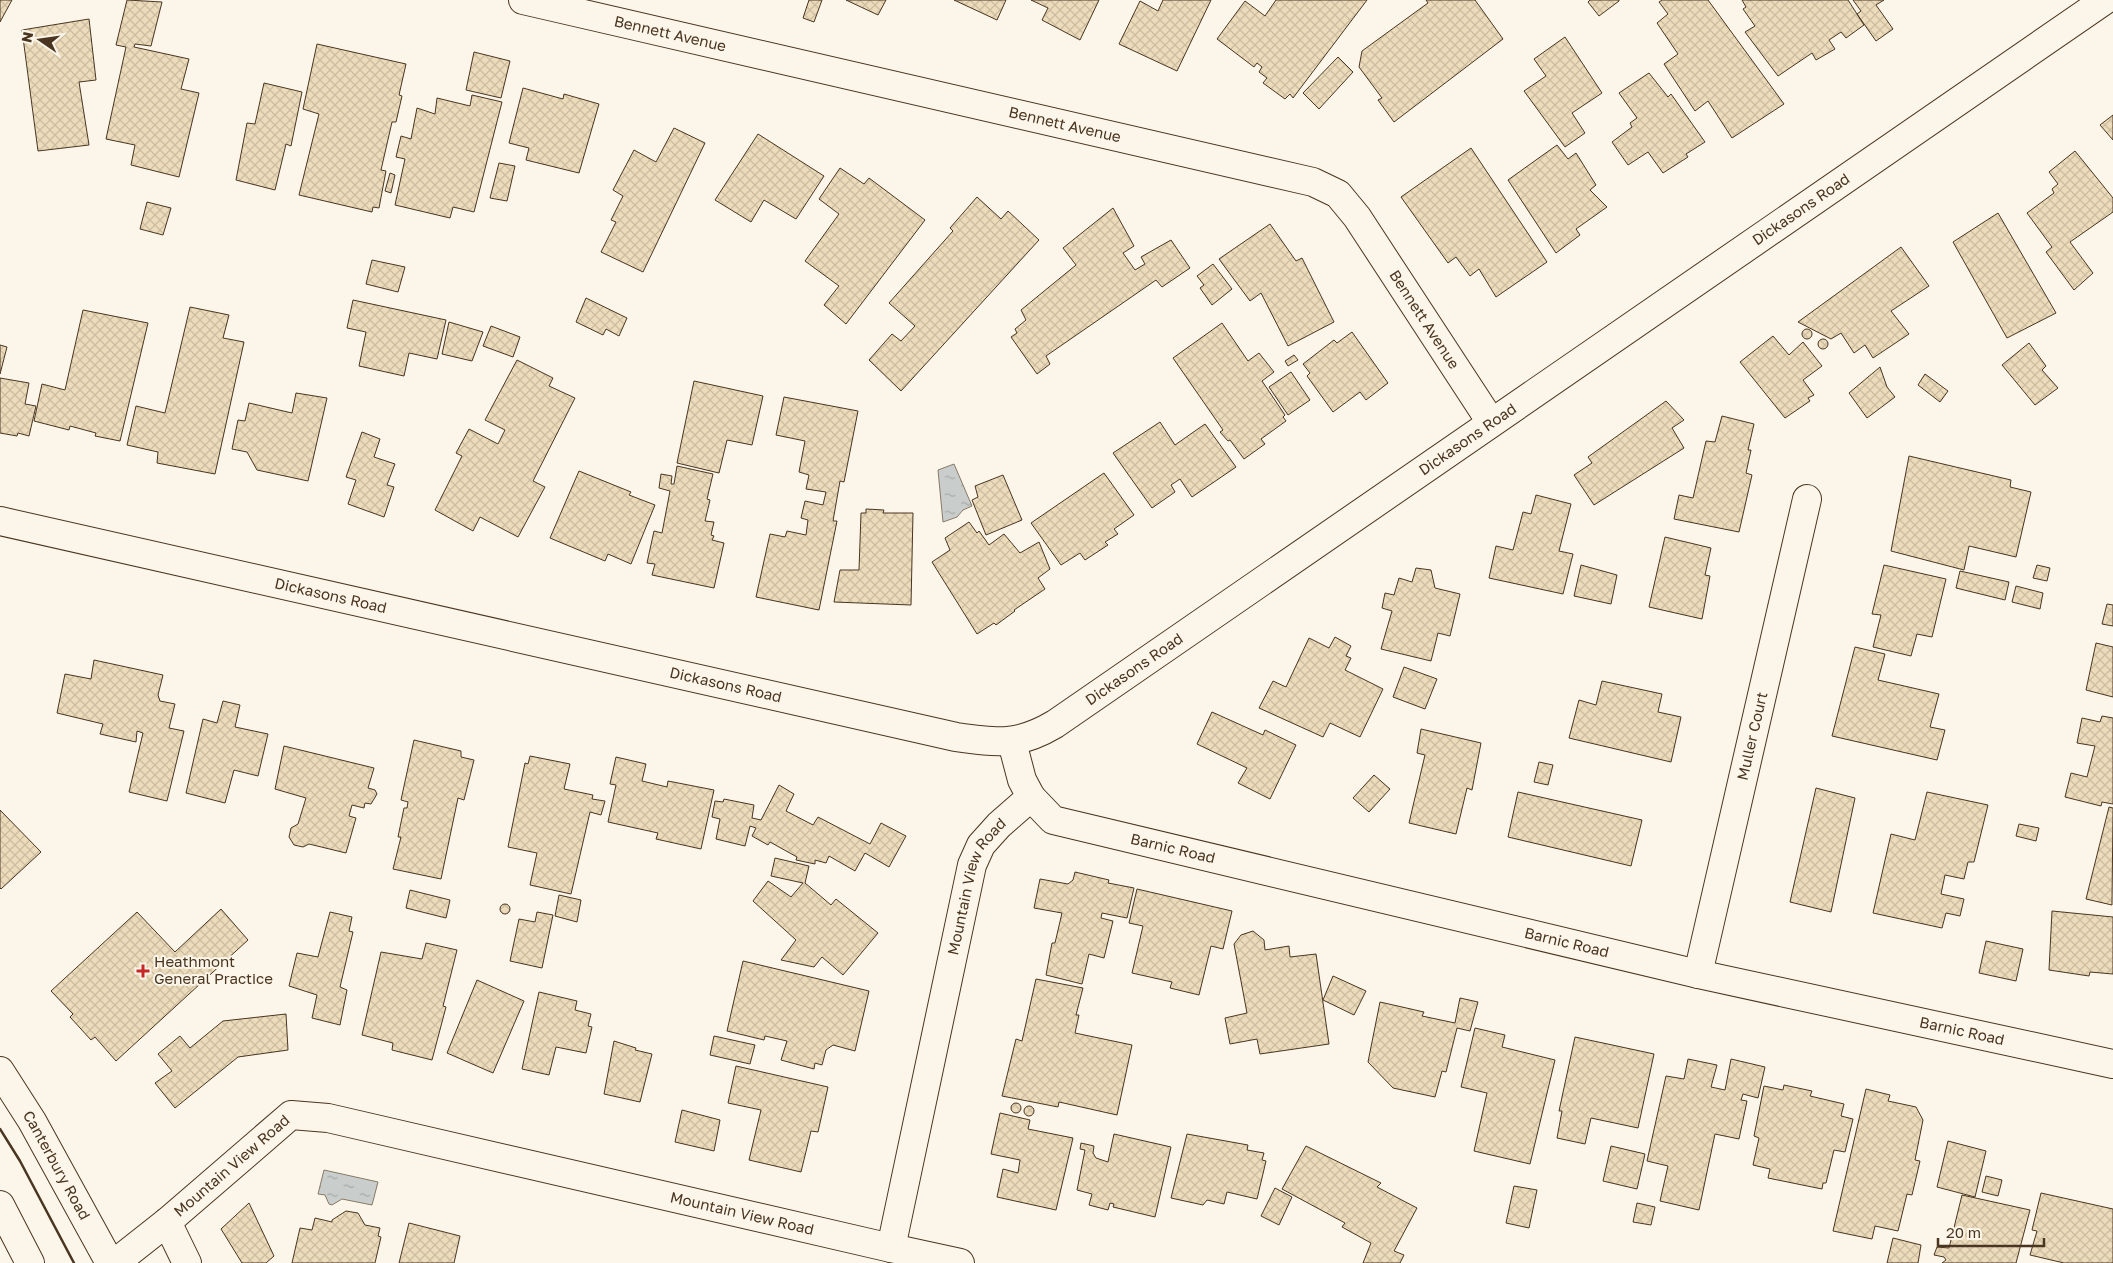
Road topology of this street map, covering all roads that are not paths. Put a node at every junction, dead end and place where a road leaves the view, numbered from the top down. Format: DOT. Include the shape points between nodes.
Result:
graph roads {
  1 [pos="523,0"];
  2 [pos="2105,0"];
  3 [pos="1491,422"];
  4 [pos="1807,499"];
  5 [pos="0,521"];
  6 [pos="1012,742"];
  7 [pos="1031,797"];
  8 [pos="1698,974"];
  9 [pos="2113,1064"];
  10 [pos="0,1071"];
  11 [pos="0,1205"];
  12 [pos="167,1222"];
  13 [pos="891,1248"];
  14 [pos="30,1263"];
  15 [pos="110,1263"];
  16 [pos="115,1263"];
  17 [pos="187,1263"];
  18 [pos="960,1263"];
  1 -- 3 [label="street, Bennett Avenue" via="1312,182 1338,194 1357,217"];
  2 -- 3 [label="street, Dickasons Road"];
  3 -- 6 [label="street, Dickasons Road" via="1055,724"];
  4 -- 8 [label="street, Muller Court"];
  5 -- 6 [label="street, Dickasons Road" via="947,735"];
  6 -- 7 [label="street" via="1022,780"];
  7 -- 8 [label="street, Barnic Road" via="1053,820"];
  7 -- 13 [label="street, Mountain View Road" via="999,825 981,846 972,865"];
  8 -- 9 [label="street, Barnic Road"];
  10 -- 15 [label="street, Canterbury Road" via="32,1121"];
  11 -- 14 [label="street"];
  12 -- 13 [label="street, Mountain View Road" via="292,1115 338,1120"];
  12 -- 16 [label="street, Mountain View Road"];
  12 -- 17 [label="street"];
  13 -- 18 [label="street"];
}
